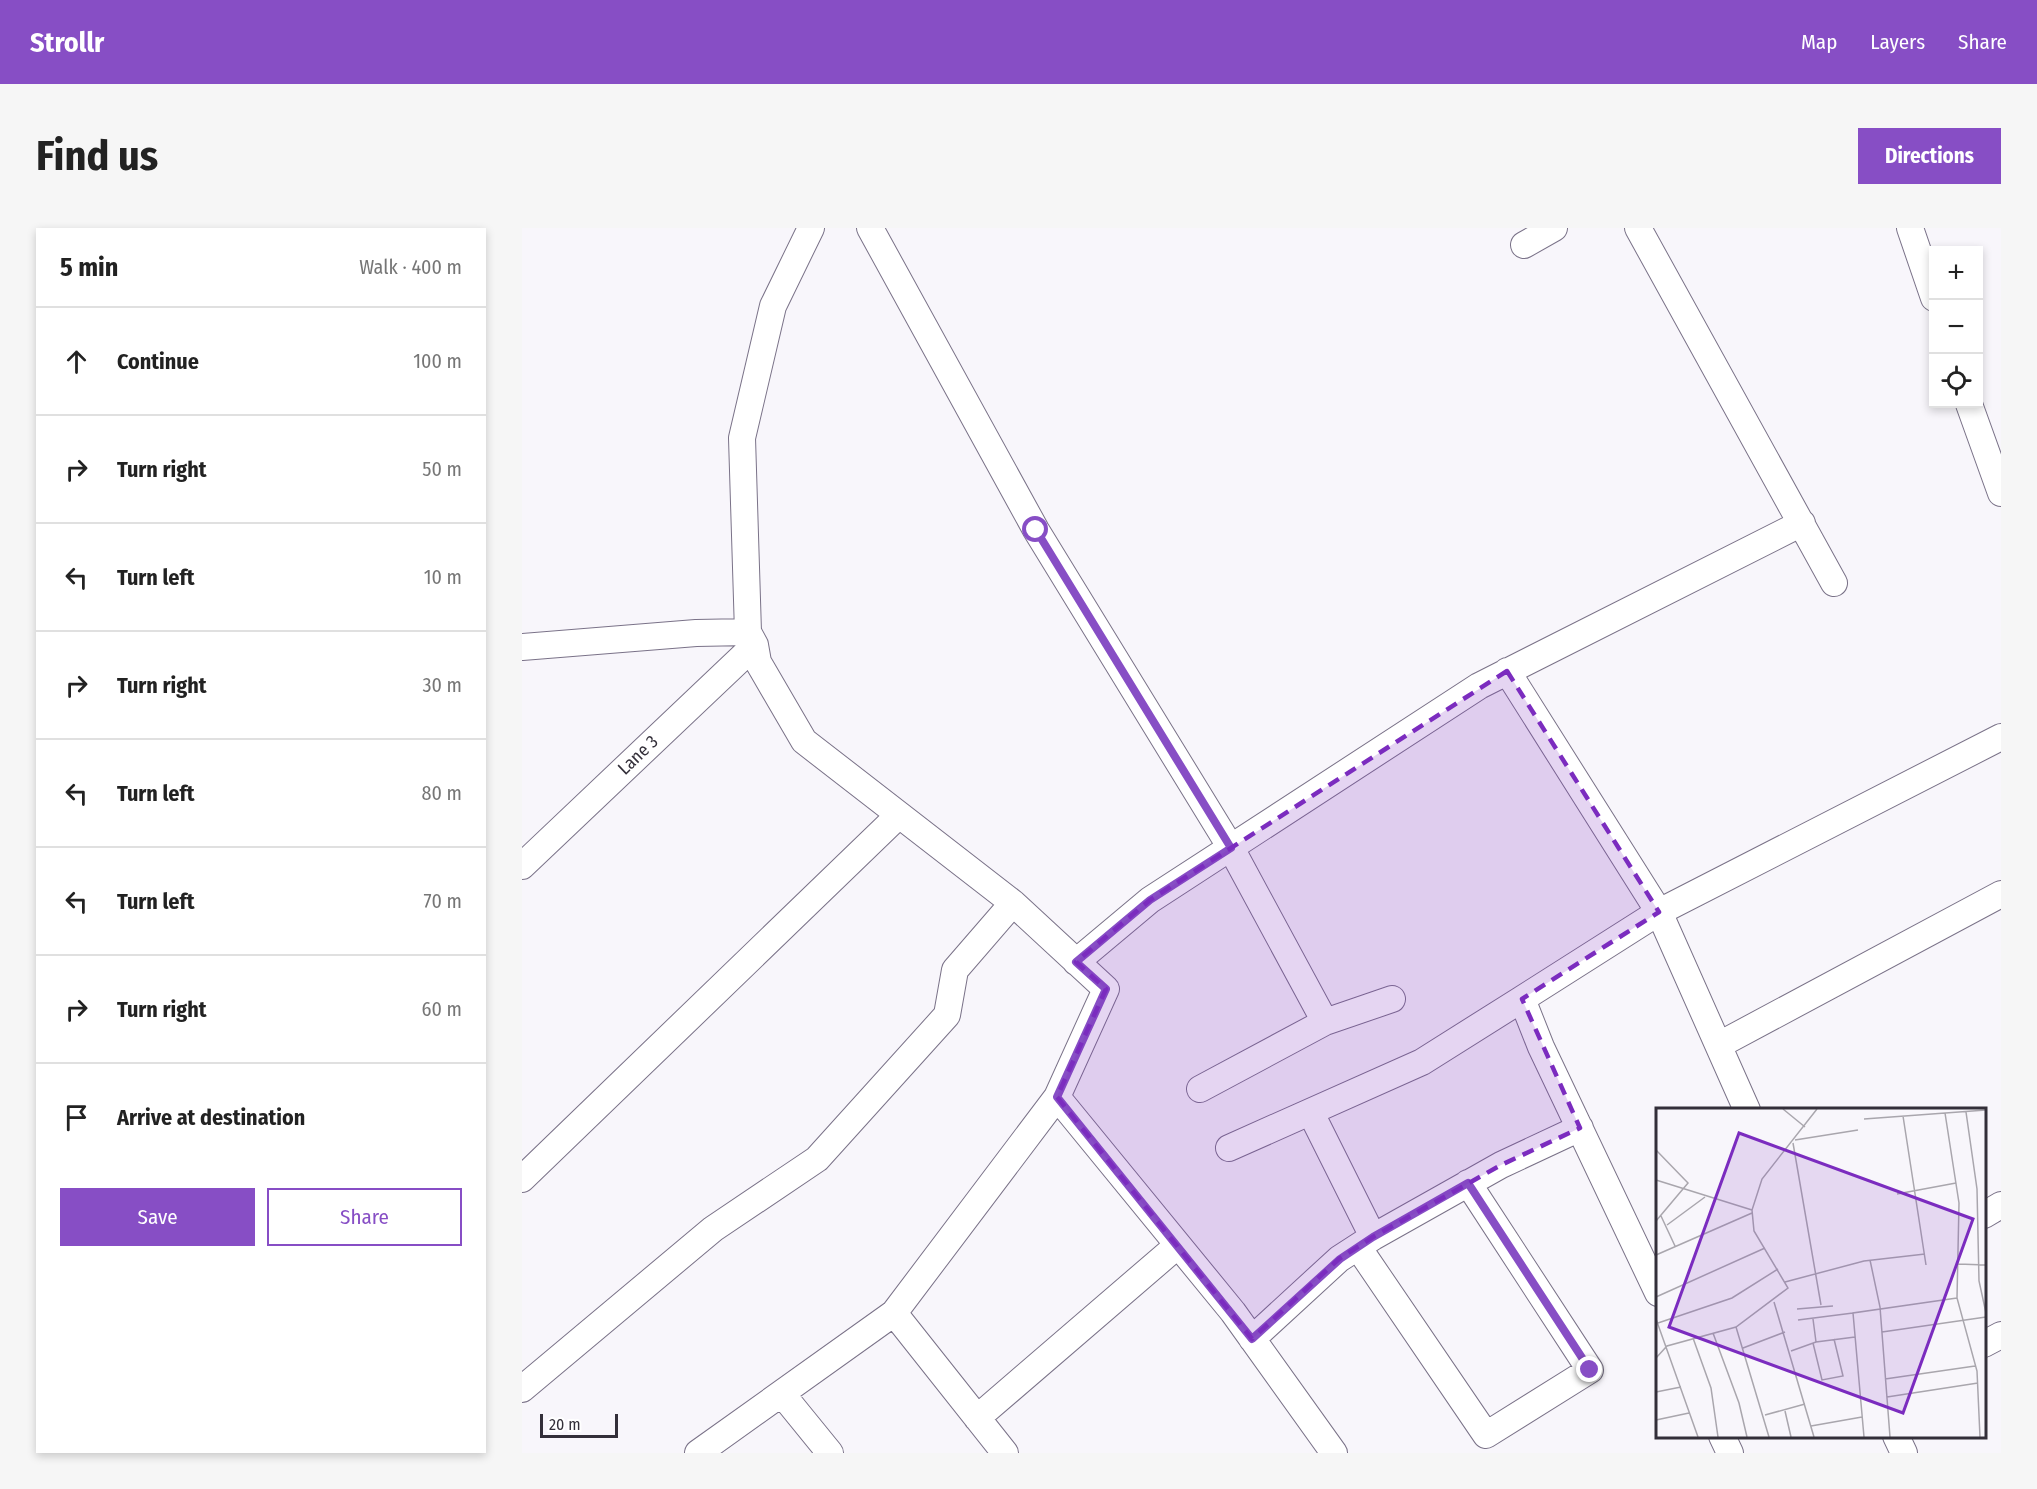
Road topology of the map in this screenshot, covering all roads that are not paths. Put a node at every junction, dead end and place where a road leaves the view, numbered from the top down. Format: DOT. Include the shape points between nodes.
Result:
graph roads {
  1 [pos="811,228"];
  2 [pos="870,228"];
  3 [pos="1554,228"];
  4 [pos="1638,228"];
  5 [pos="1910,228"];
  6 [pos="1524,245"];
  7 [pos="1929,283"];
  8 [pos="1970,408"];
  9 [pos="2001,493"];
  10 [pos="1802,523"];
  11 [pos="1834,583"];
  12 [pos="751,638"];
  13 [pos="522,647"];
  14 [pos="1507,671"];
  15 [pos="2001,737"];
  16 [pos="899,815"];
  17 [pos="1231,848"];
  18 [pos="522,866"];
  19 [pos="2001,894"];
  20 [pos="1013,903"];
  21 [pos="1659,912"];
  22 [pos="1076,962"];
  23 [pos="1392,999"];
  24 [pos="1522,999"];
  25 [pos="1325,1022"];
  26 [pos="1719,1045"];
  27 [pos="1200,1089"];
  28 [pos="1057,1097"];
  29 [pos="1746,1108"];
  30 [pos="1311,1113"];
  31 [pos="1580,1128"];
  32 [pos="1229,1148"];
  33 [pos="522,1179"];
  34 [pos="1468,1183"];
  35 [pos="2001,1205"];
  36 [pos="1986,1214"];
  37 [pos="1365,1242"];
  38 [pos="1178,1245"];
  39 [pos="1656,1289"];
  40 [pos="894,1313"];
  41 [pos="2001,1335"];
  42 [pos="1252,1339"];
  43 [pos="1986,1343"];
  44 [pos="522,1389"];
  45 [pos="782,1394"];
  46 [pos="977,1418"];
  47 [pos="1722,1438"];
  48 [pos="1896,1438"];
  49 [pos="698,1453"];
  50 [pos="830,1453"];
  51 [pos="1005,1453"];
  52 [pos="1334,1453"];
  53 [pos="1730,1453"];
  54 [pos="1904,1453"];
  1 -- 12 [label="street" via="773,306 742,438"];
  2 -- 17 [label="street" via="1036,530"];
  3 -- 6 [label="street"];
  4 -- 10 [label="street"];
  5 -- 7 [label="street"];
  8 -- 9 [label="street"];
  10 -- 11 [label="street"];
  10 -- 14 [label="street"];
  12 -- 13 [label="street" via="696,633"];
  12 -- 16 [label="street" via="758,662 804,741"];
  12 -- 18 [label="street, Lane 3"];
  14 -- 17 [label="street"];
  14 -- 21 [label="street"];
  15 -- 21 [label="street"];
  16 -- 20 [label="street"];
  16 -- 33 [label="street"];
  17 -- 22 [label="street" via="1150,900"];
  17 -- 25 [label="street"];
  19 -- 26 [label="street"];
  20 -- 22 [label="street"];
  20 -- 44 [label="street" via="955,970 947,1015 817,1160 713,1229"];
  21 -- 24 [label="street"];
  21 -- 26 [label="street"];
  22 -- 28 [label="street" via="1106,989"];
  23 -- 25 [label="street"];
  24 -- 30 [label="street" via="1422,1062"];
  24 -- 31 [label="street"];
  25 -- 27 [label="street"];
  26 -- 29 [label="street"];
  28 -- 38 [label="street"];
  28 -- 40 [label="street"];
  30 -- 32 [label="street"];
  30 -- 37 [label="street"];
  31 -- 34 [label="street"];
  31 -- 39 [label="street"];
  34 -- 37 [label="street"];
  34 -- 37 [label="street" via="1590,1370 1486,1435"];
  35 -- 36 [label="street"];
  37 -- 42 [label="street" via="1340,1259"];
  38 -- 42 [label="street"];
  38 -- 46 [label="street"];
  40 -- 45 [label="street"];
  40 -- 46 [label="street"];
  41 -- 43 [label="street"];
  42 -- 52 [label="street"];
  45 -- 49 [label="street"];
  45 -- 50 [label="street"];
  46 -- 51 [label="street"];
  47 -- 53 [label="street"];
  48 -- 54 [label="street"];
}
